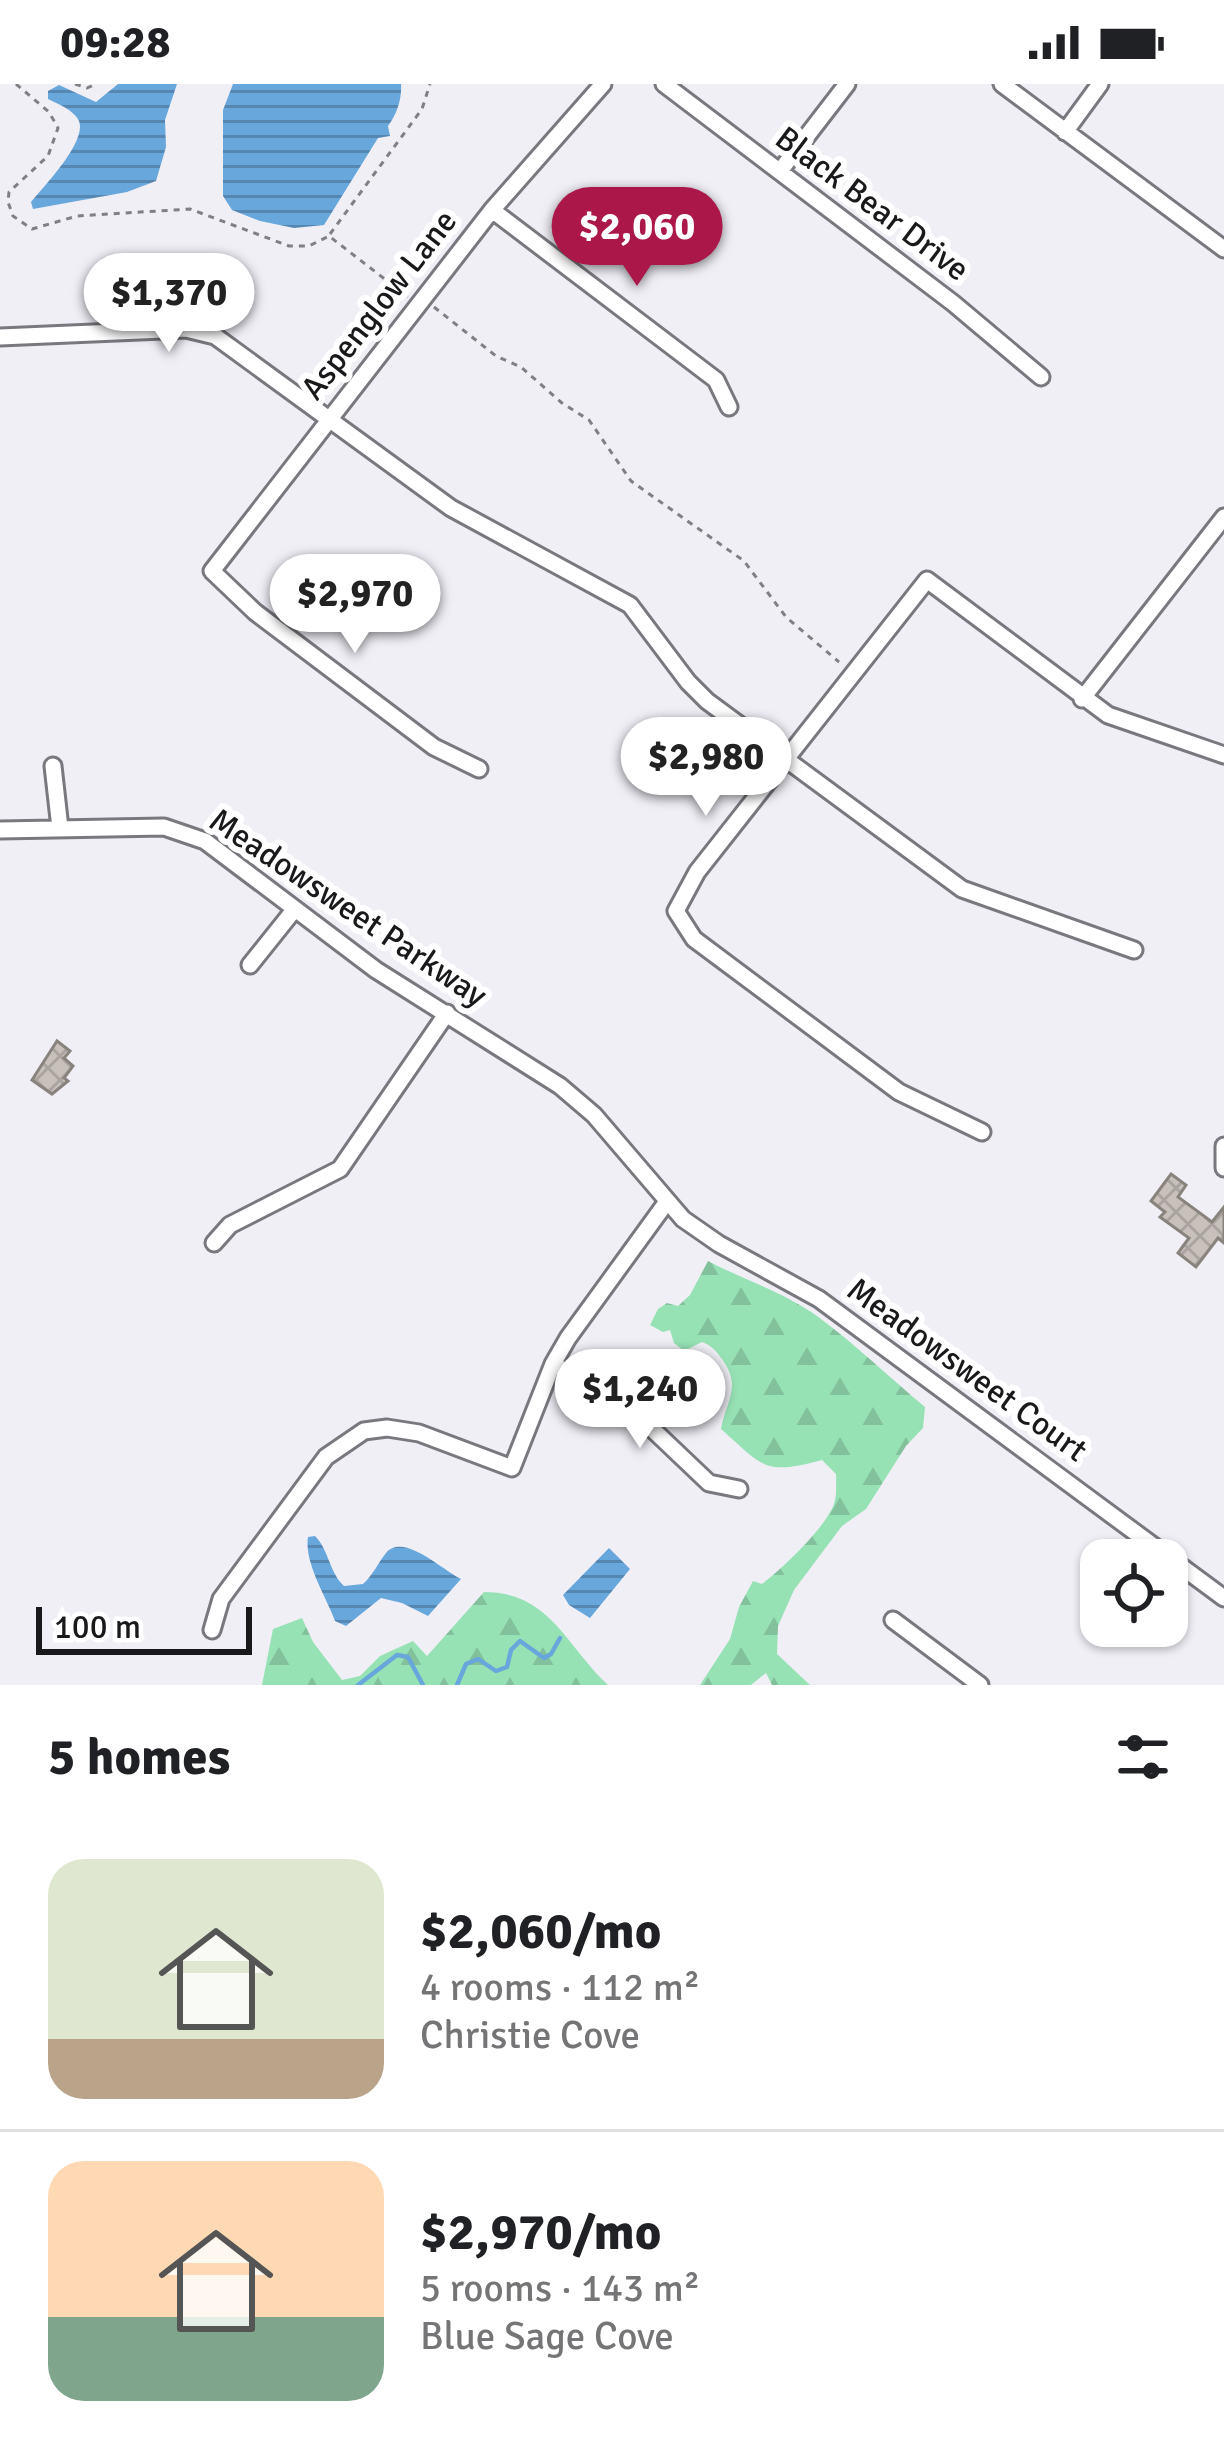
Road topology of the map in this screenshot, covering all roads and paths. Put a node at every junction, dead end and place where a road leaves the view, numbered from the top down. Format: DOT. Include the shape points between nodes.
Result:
graph roads {
  1 [pos="75,84"];
  2 [pos="96,84"];
  3 [pos="430,84"];
  4 [pos="603,84"];
  5 [pos="664,84"];
  6 [pos="847,84"];
  7 [pos="1002,84"];
  8 [pos="1100,84"];
  9 [pos="19,85"];
  10 [pos="1065,132"];
  11 [pos="780,171"];
  12 [pos="491,210"];
  13 [pos="328,236"];
  14 [pos="1224,249"];
  15 [pos="409,298"];
  16 [pos="427,303"];
  17 [pos="0,337"];
  18 [pos="1041,377"];
  19 [pos="729,407"];
  20 [pos="329,417"];
  21 [pos="1224,517"];
  22 [pos="839,662"];
  23 [pos="1082,699"];
  24 [pos="1224,754"];
  25 [pos="785,759"];
  26 [pos="53,766"];
  27 [pos="479,769"];
  28 [pos="60,828"];
  29 [pos="0,830"];
  30 [pos="294,910"];
  31 [pos="1134,950"];
  32 [pos="250,964"];
  33 [pos="447,1013"];
  34 [pos="982,1132"];
  35 [pos="1224,1146"];
  36 [pos="1224,1168"];
  37 [pos="666,1203"];
  38 [pos="214,1244"];
  39 [pos="553,1364"];
  40 [pos="739,1489"];
  41 [pos="1224,1598"];
  42 [pos="892,1620"];
  43 [pos="212,1630"];
  44 [pos="980,1685"];
  1 -- 2 [label="path"];
  3 -- 13 [label="path" via="422,110"];
  4 -- 12 [label="street, Aspenglow Lane"];
  5 -- 11 [label="street, Black Bear Drive"];
  6 -- 11 [label="street"];
  7 -- 10 [label="street"];
  8 -- 10 [label="street"];
  9 -- 13 [label="path" via="55,118 58,132 42,164 9,192 22,225 190,208 289,246"];
  10 -- 14 [label="street"];
  11 -- 18 [label="street, Black Bear Drive"];
  12 -- 19 [label="street" via="716,380"];
  12 -- 20 [label="street, Aspenglow Lane"];
  13 -- 15 [label="path"];
  16 -- 22 [label="path" via="590,420 631,481 744,561 786,617"];
  17 -- 20 [label="street" via="186,328 241,352"];
  20 -- 25 [label="street" via="451,508 630,605 688,682"];
  20 -- 27 [label="street, Aspenglow Lane" via="212,571 434,748"];
  21 -- 23 [label="street"];
  23 -- 24 [label="street" via="1108,716"];
  23 -- 25 [label="street" via="927,580"];
  25 -- 31 [label="street" via="962,889"];
  25 -- 34 [label="street" via="676,911 694,939 899,1092"];
  26 -- 28 [label="street"];
  28 -- 29 [label="street, Meadowsweet Parkway"];
  28 -- 30 [label="street, Meadowsweet Parkway" via="164,827 205,841"];
  30 -- 32 [label="street"];
  30 -- 33 [label="street, Meadowsweet Parkway"];
  33 -- 37 [label="street, Meadowsweet Parkway" via="560,1086"];
  33 -- 38 [label="street" via="340,1169 230,1225"];
  35 -- 36 [label="street"];
  37 -- 39 [label="street"];
  37 -- 41 [label="street, Meadowsweet Court" via="719,1244 836,1311"];
  39 -- 40 [label="street" via="628,1406 710,1483"];
  39 -- 43 [label="street" via="512,1468 419,1432 364,1431 342,1444 221,1599"];
  42 -- 44 [label="street"];
}
